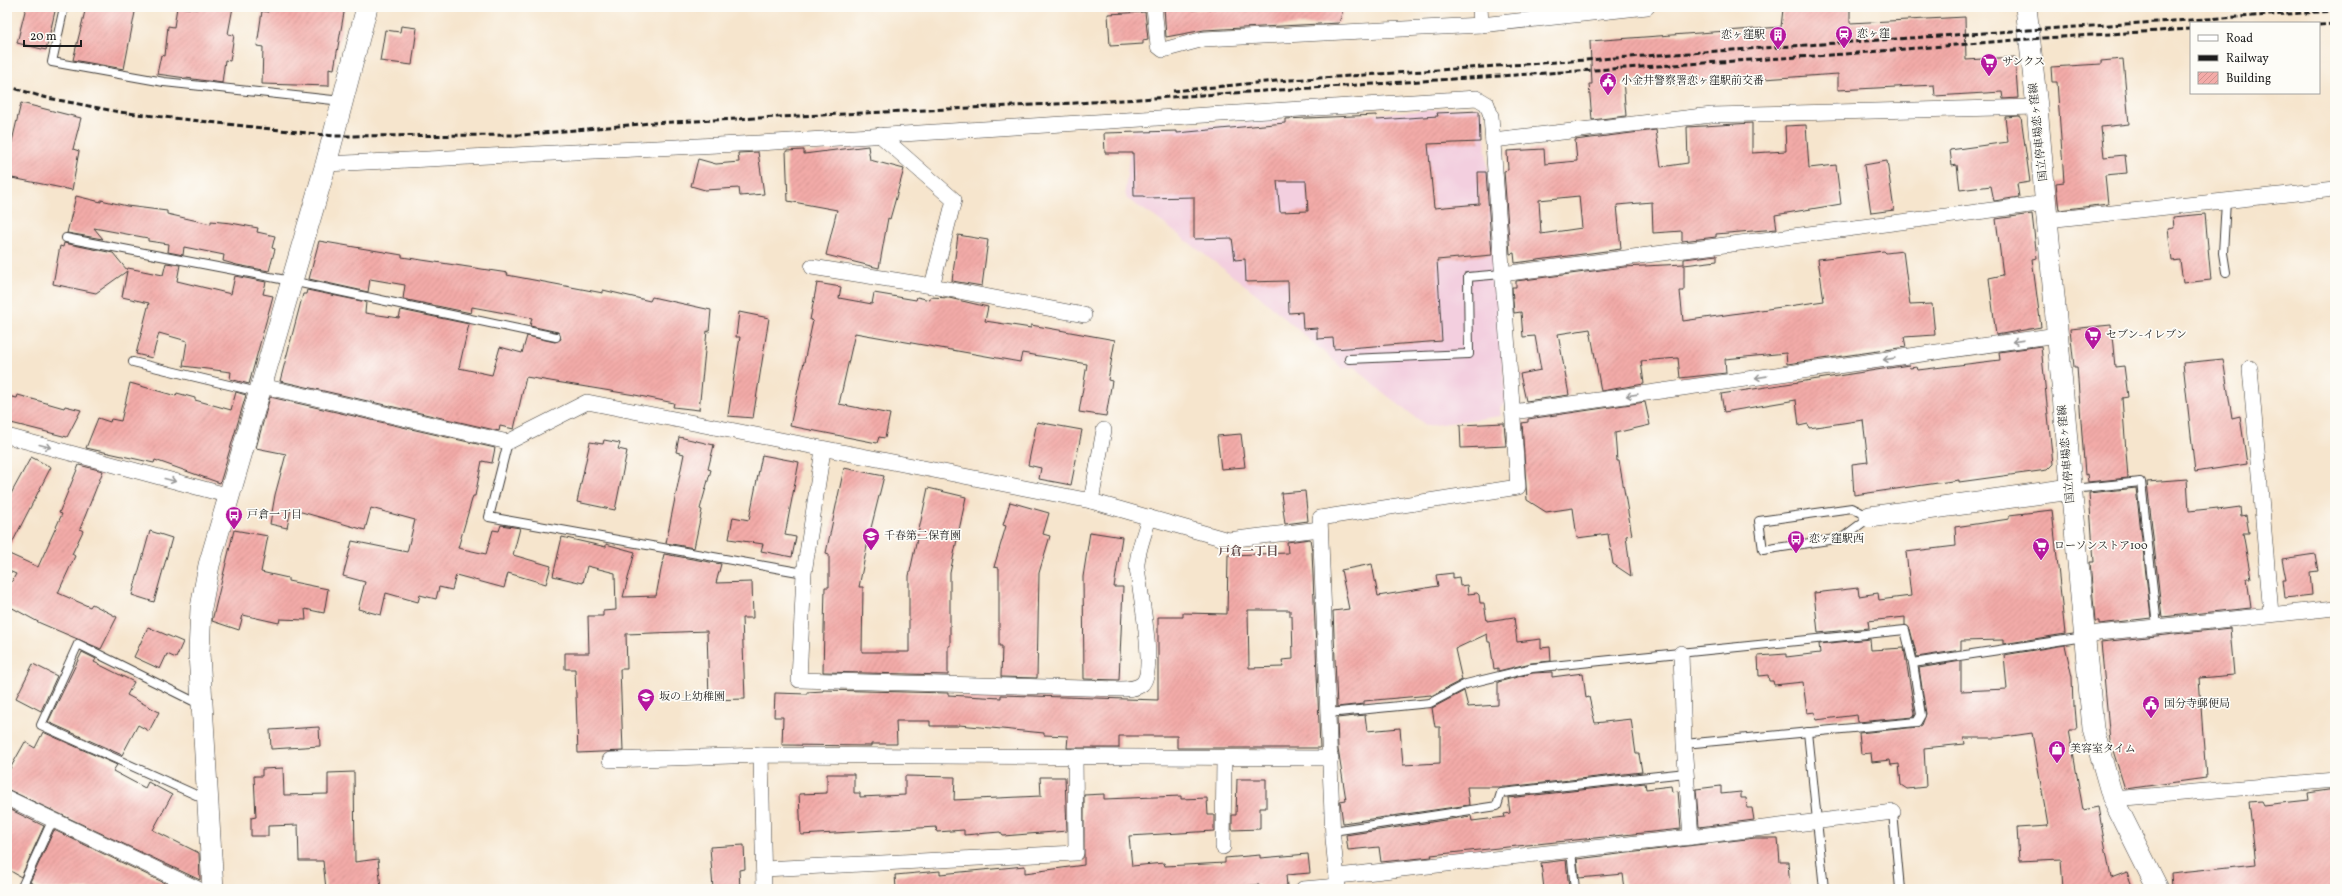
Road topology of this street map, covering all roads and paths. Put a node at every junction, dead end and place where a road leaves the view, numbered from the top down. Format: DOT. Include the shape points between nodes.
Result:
graph roads {
  1 [pos="64,7"];
  2 [pos="368,7"];
  3 [pos="1154,7"];
  4 [pos="1480,7"];
  5 [pos="1647,7"];
  6 [pos="2026,7"];
  7 [pos="1482,25"];
  8 [pos="343,101"];
  9 [pos="2038,107"];
  10 [pos="880,135"];
  11 [pos="1493,140"];
  12 [pos="326,164"];
  13 [pos="2335,189"];
  14 [pos="2226,201"];
  15 [pos="2046,211"];
  16 [pos="66,238"];
  17 [pos="812,267"];
  18 [pos="2226,272"];
  19 [pos="1502,274"];
  20 [pos="291,281"];
  21 [pos="932,286"];
  22 [pos="1084,315"];
  23 [pos="2057,335"];
  24 [pos="556,337"];
  25 [pos="1349,359"];
  26 [pos="133,362"];
  27 [pos="2250,368"];
  28 [pos="261,389"];
  29 [pos="1513,412"];
  30 [pos="1104,430"];
  31 [pos="7,436"];
  32 [pos="508,442"];
  33 [pos="823,450"];
  34 [pos="2070,489"];
  35 [pos="230,496"];
  36 [pos="1091,501"];
  37 [pos="1149,517"];
  38 [pos="1870,517"];
  39 [pos="1320,529"];
  40 [pos="804,573"];
  41 [pos="2335,608"];
  42 [pos="2270,614"];
  43 [pos="2157,626"];
  44 [pos="2084,637"];
  45 [pos="1681,652"];
  46 [pos="1913,663"];
  47 [pos="201,705"];
  48 [pos="1328,713"];
  49 [pos="1808,732"];
  50 [pos="1684,744"];
  51 [pos="761,754"];
  52 [pos="1076,756"];
  53 [pos="1224,758"];
  54 [pos="1331,758"];
  55 [pos="610,760"];
  56 [pos="1686,773"];
  57 [pos="2335,780"];
  58 [pos="7,798"];
  59 [pos="2113,799"];
  60 [pos="208,800"];
  61 [pos="1893,812"];
  62 [pos="53,819"];
  63 [pos="1816,821"];
  64 [pos="1333,831"];
  65 [pos="1691,837"];
  66 [pos="1223,847"];
  67 [pos="1571,851"];
  68 [pos="764,869"];
  69 [pos="1338,884"];
  70 [pos="21,889"];
  71 [pos="198,889"];
  72 [pos="213,889"];
  73 [pos="764,889"];
  74 [pos="1304,889"];
  75 [pos="1575,889"];
  76 [pos="1824,889"];
  77 [pos="1900,889"];
  78 [pos="2158,889"];
  1 -- 8 [label="lane" via="52,62 164,82"];
  2 -- 8 [label="street"];
  3 -- 7 [label="street" via="1158,46 1163,50 1204,39"];
  4 -- 7 [label="street"];
  5 -- 7 [label="street"];
  6 -- 9 [label="street, 国立停車場恋ヶ窪線"];
  8 -- 12 [label="street"];
  9 -- 11 [label="street" via="1712,115"];
  9 -- 15 [label="street, 国立停車場恋ヶ窪線"];
  10 -- 11 [label="street" via="1477,98 1487,104"];
  10 -- 12 [label="street" via="522,156"];
  10 -- 21 [label="street" via="954,200"];
  11 -- 19 [label="street"];
  12 -- 20 [label="street"];
  13 -- 14 [label="street"];
  14 -- 15 [label="street"];
  14 -- 18 [label="lane" via="2223,253"];
  15 -- 19 [label="street"];
  15 -- 23 [label="street, 国立停車場恋ヶ窪線"];
  16 -- 20 [label="lane"];
  17 -- 21 [label="street"];
  19 -- 25 [label="lane" via="1468,277 1469,354"];
  19 -- 29 [label="street"];
  20 -- 24 [label="lane"];
  20 -- 28 [label="street"];
  21 -- 22 [label="street"];
  23 -- 29 [label="street, one-way"];
  23 -- 34 [label="street, 国立停車場恋ヶ窪線"];
  26 -- 28 [label="lane"];
  27 -- 42 [label="street"];
  28 -- 32 [label="street"];
  28 -- 35 [label="street"];
  29 -- 39 [label="street" via="1518,486 1320,518"];
  30 -- 36 [label="street"];
  31 -- 35 [label="street, one-way"];
  32 -- 33 [label="street" via="587,402"];
  32 -- 40 [label="lane" via="489,517"];
  33 -- 36 [label="street"];
  33 -- 40 [label="street"];
  34 -- 38 [label="street"];
  34 -- 43 [label="lane" via="2140,482"];
  34 -- 44 [label="street, 国立停車場恋ヶ窪線"];
  35 -- 47 [label="street" via="209,565 201,608"];
  36 -- 37 [label="street"];
  37 -- 39 [label="street" via="1228,540"];
  37 -- 40 [label="street" via="1137,565 1147,635 1146,676 1143,684 1136,688 799,680"];
  38 -- 38 [label="lane" via="1842,538 1763,550 1758,521 1852,508"];
  39 -- 48 [label="street"];
  41 -- 42 [label="street"];
  42 -- 43 [label="street"];
  43 -- 44 [label="street"];
  44 -- 46 [label="lane"];
  44 -- 59 [label="street, 国立停車場恋ヶ窪線" via="2093,729"];
  45 -- 46 [label="lane" via="1905,630"];
  45 -- 48 [label="lane" via="1532,668 1466,684 1430,703"];
  45 -- 50 [label="street"];
  46 -- 49 [label="lane" via="1921,715 1917,722"];
  47 -- 60 [label="street"];
  47 -- 60 [label="lane" via="78,644 41,725"];
  48 -- 54 [label="street"];
  49 -- 50 [label="lane"];
  49 -- 63 [label="lane"];
  50 -- 56 [label="street"];
  51 -- 52 [label="street"];
  51 -- 55 [label="street"];
  51 -- 68 [label="street"];
  52 -- 53 [label="street"];
  52 -- 68 [label="street" via="1076,853"];
  53 -- 54 [label="street"];
  53 -- 66 [label="street"];
  54 -- 64 [label="street"];
  56 -- 64 [label="lane" via="1501,793 1497,806"];
  56 -- 65 [label="street"];
  57 -- 59 [label="street"];
  58 -- 62 [label="street"];
  59 -- 78 [label="street, 国立停車場恋ヶ窪線"];
  60 -- 72 [label="street"];
  61 -- 63 [label="street"];
  61 -- 77 [label="lane"];
  62 -- 70 [label="lane"];
  62 -- 71 [label="street"];
  63 -- 65 [label="street"];
  63 -- 76 [label="lane"];
  64 -- 69 [label="street"];
  65 -- 67 [label="street"];
  67 -- 69 [label="street"];
  67 -- 75 [label="lane"];
  68 -- 73 [label="street"];
  69 -- 74 [label="street"];
}
